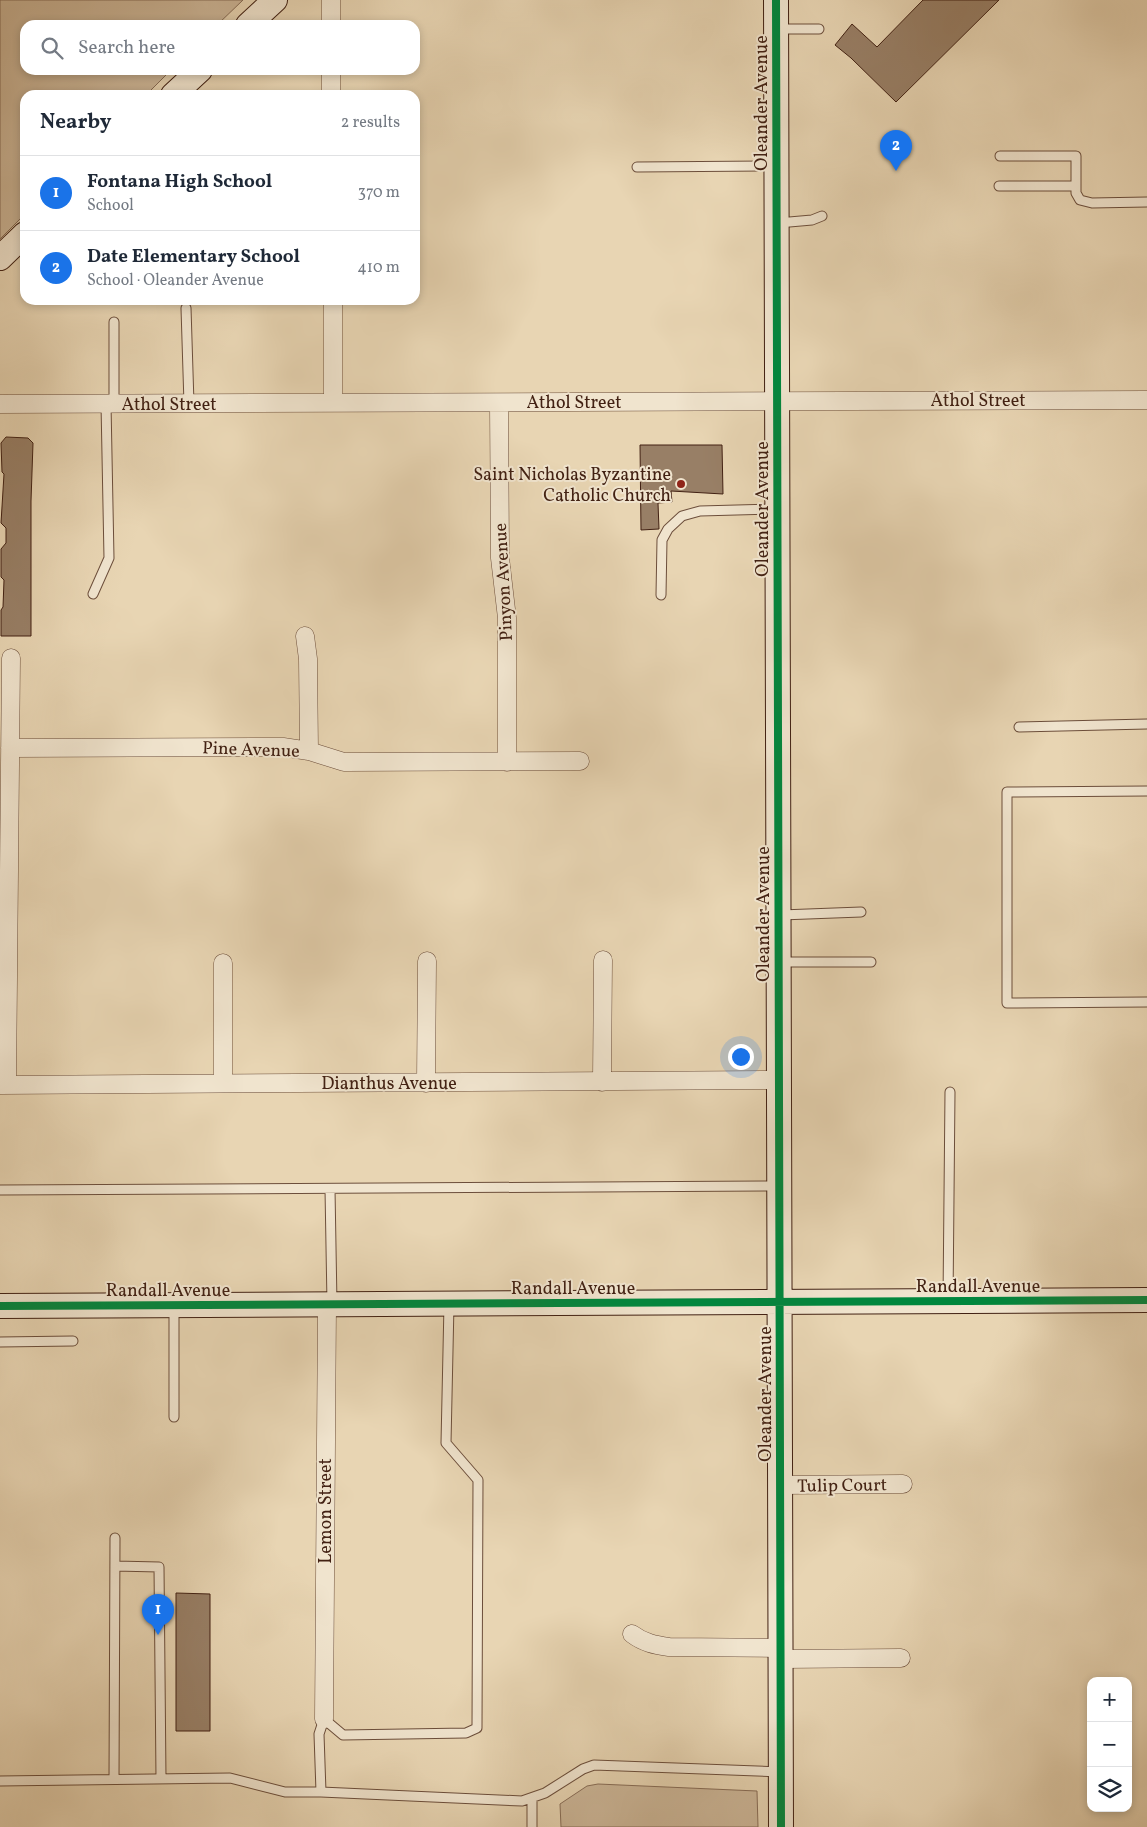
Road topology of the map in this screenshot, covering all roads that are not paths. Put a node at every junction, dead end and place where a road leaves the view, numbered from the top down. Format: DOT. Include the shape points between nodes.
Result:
graph roads {
  1 [pos="275,0"];
  2 [pos="331,0"];
  3 [pos="776,0"];
  4 [pos="253,20"];
  5 [pos="331,20"];
  6 [pos="819,28"];
  7 [pos="776,29"];
  8 [pos="195,75"];
  9 [pos="331,75"];
  10 [pos="179,90"];
  11 [pos="331,90"];
  12 [pos="1000,156"];
  13 [pos="776,166"];
  14 [pos="637,167"];
  15 [pos="1000,186"];
  16 [pos="1076,186"];
  17 [pos="1147,202"];
  18 [pos="822,216"];
  19 [pos="776,223"];
  20 [pos="20,239"];
  21 [pos="0,258"];
  22 [pos="333,305"];
  23 [pos="186,308"];
  24 [pos="114,322"];
  25 [pos="1147,400"];
  26 [pos="776,401"];
  27 [pos="333,403"];
  28 [pos="499,403"];
  29 [pos="0,404"];
  30 [pos="110,404"];
  31 [pos="189,404"];
  32 [pos="777,509"];
  33 [pos="93,594"];
  34 [pos="661,595"];
  35 [pos="305,636"];
  36 [pos="11,658"];
  37 [pos="1147,724"];
  38 [pos="1019,727"];
  39 [pos="10,748"];
  40 [pos="308,751"];
  41 [pos="580,761"];
  42 [pos="507,762"];
  43 [pos="1147,792"];
  44 [pos="861,912"];
  45 [pos="778,915"];
  46 [pos="603,960"];
  47 [pos="427,961"];
  48 [pos="778,962"];
  49 [pos="872,962"];
  50 [pos="223,964"];
  51 [pos="1147,1002"];
  52 [pos="778,1080"];
  53 [pos="602,1082"];
  54 [pos="223,1083"];
  55 [pos="426,1083"];
  56 [pos="3,1085"];
  57 [pos="950,1092"];
  58 [pos="779,1186"];
  59 [pos="330,1189"];
  60 [pos="0,1190"];
  61 [pos="1147,1300"];
  62 [pos="779,1301"];
  63 [pos="948,1301"];
  64 [pos="448,1303"];
  65 [pos="329,1304"];
  66 [pos="174,1305"];
  67 [pos="0,1306"];
  68 [pos="73,1341"];
  69 [pos="0,1342"];
  70 [pos="174,1417"];
  71 [pos="903,1484"];
  72 [pos="780,1486"];
  73 [pos="115,1538"];
  74 [pos="115,1566"];
  75 [pos="632,1634"];
  76 [pos="781,1653"];
  77 [pos="901,1658"];
  78 [pos="324,1719"];
  79 [pos="781,1772"];
  80 [pos="114,1779"];
  81 [pos="162,1779"];
  82 [pos="0,1781"];
  83 [pos="321,1792"];
  84 [pos="532,1798"];
  85 [pos="532,1827"];
  86 [pos="781,1827"];
  1 -- 4 [label="street"];
  2 -- 5 [label="street"];
  3 -- 7 [label="street, Oleander Avenue"];
  6 -- 7 [label="lane"];
  7 -- 13 [label="street, Oleander Avenue"];
  8 -- 10 [label="street"];
  9 -- 11 [label="street"];
  12 -- 16 [label="lane" via="1076,156"];
  13 -- 14 [label="lane"];
  13 -- 19 [label="street, Oleander Avenue"];
  15 -- 16 [label="lane"];
  16 -- 17 [label="lane" via="1080,200 1092,203"];
  18 -- 19 [label="lane"];
  19 -- 26 [label="street, Oleander Avenue"];
  20 -- 21 [label="street"];
  22 -- 27 [label="street"];
  23 -- 31 [label="lane"];
  24 -- 30 [label="lane"];
  25 -- 26 [label="street, Athol Street"];
  26 -- 28 [label="street, Athol Street"];
  26 -- 32 [label="street, Oleander Avenue"];
  27 -- 28 [label="street, Athol Street"];
  27 -- 31 [label="street, Athol Street"];
  28 -- 42 [label="street, Pinyon Avenue" via="500,558 507,618"];
  29 -- 30 [label="street, Athol Street"];
  30 -- 31 [label="street, Athol Street"];
  30 -- 33 [label="lane" via="110,558"];
  32 -- 34 [label="lane" via="700,511 682,516 662,540"];
  32 -- 45 [label="street, Oleander Avenue"];
  35 -- 40 [label="street"];
  36 -- 39 [label="street"];
  37 -- 38 [label="lane"];
  39 -- 40 [label="street, Pine Avenue" via="283,747"];
  39 -- 56 [label="street"];
  40 -- 42 [label="street, Pine Avenue" via="344,762"];
  41 -- 42 [label="street, Pine Avenue"];
  43 -- 51 [label="lane" via="1007,792 1007,1004"];
  44 -- 45 [label="lane"];
  45 -- 48 [label="street, Oleander Avenue"];
  46 -- 53 [label="street"];
  47 -- 55 [label="street"];
  48 -- 49 [label="lane"];
  48 -- 52 [label="street, Oleander Avenue"];
  50 -- 54 [label="street"];
  52 -- 53 [label="street, Dianthus Avenue"];
  52 -- 58 [label="street, Oleander Avenue"];
  53 -- 55 [label="street, Dianthus Avenue"];
  54 -- 55 [label="street, Dianthus Avenue"];
  54 -- 56 [label="street, Dianthus Avenue"];
  57 -- 63 [label="lane"];
  58 -- 59 [label="lane"];
  58 -- 62 [label="street, Oleander Avenue"];
  59 -- 60 [label="lane"];
  59 -- 65 [label="lane"];
  61 -- 63 [label="street, Randall Avenue"];
  62 -- 63 [label="street, Randall Avenue"];
  62 -- 64 [label="street, Randall Avenue"];
  62 -- 72 [label="street, Oleander Avenue"];
  64 -- 65 [label="street, Randall Avenue"];
  64 -- 78 [label="lane" via="446,1444 478,1480 477,1728 466,1733 343,1735"];
  65 -- 66 [label="street, Randall Avenue"];
  65 -- 78 [label="street, Lemon Street"];
  66 -- 67 [label="street, Randall Avenue"];
  66 -- 70 [label="lane"];
  68 -- 69 [label="lane"];
  71 -- 72 [label="street, Tulip Court"];
  72 -- 76 [label="street, Oleander Avenue"];
  73 -- 74 [label="lane"];
  74 -- 80 [label="lane"];
  74 -- 81 [label="lane" via="159,1567"];
  75 -- 76 [label="street" via="648,1643 669,1647"];
  76 -- 77 [label="street"];
  76 -- 79 [label="street, Oleander Avenue"];
  78 -- 83 [label="lane" via="319,1734"];
  79 -- 84 [label="lane" via="594,1765"];
  79 -- 86 [label="street, Oleander Avenue"];
  80 -- 81 [label="lane"];
  80 -- 82 [label="lane"];
  81 -- 83 [label="lane" via="230,1778 285,1792"];
  83 -- 84 [label="lane" via="522,1801"];
  84 -- 85 [label="lane"];
}
